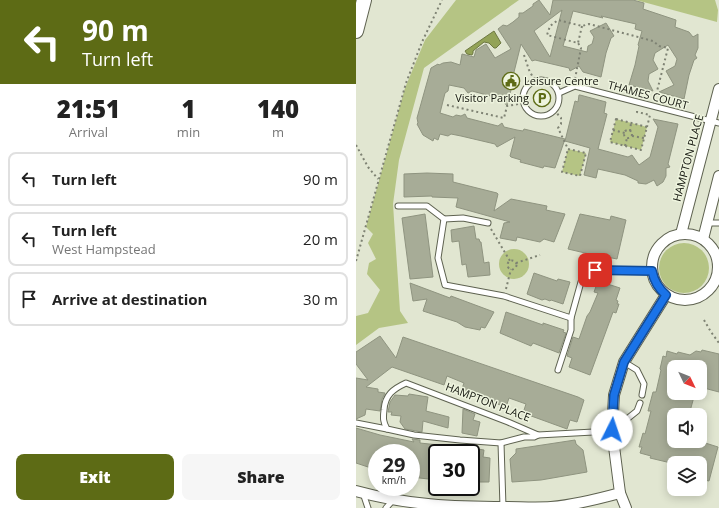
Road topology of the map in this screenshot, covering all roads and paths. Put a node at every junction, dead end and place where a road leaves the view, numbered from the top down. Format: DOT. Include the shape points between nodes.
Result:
graph roads {
  1 [pos="364,0"];
  2 [pos="442,0"];
  3 [pos="582,26"];
  4 [pos="356,30"];
  5 [pos="578,43"];
  6 [pos="524,55"];
  7 [pos="535,81"];
  8 [pos="575,86"];
  9 [pos="719,89"];
  10 [pos="559,93"];
  11 [pos="656,95"];
  12 [pos="524,104"];
  13 [pos="447,105"];
  14 [pos="554,110"];
  15 [pos="637,112"];
  16 [pos="715,122"];
  17 [pos="631,123"];
  18 [pos="647,127"];
  19 [pos="613,130"];
  20 [pos="630,131"];
  21 [pos="624,133"];
  22 [pos="632,136"];
  23 [pos="627,138"];
  24 [pos="644,138"];
  25 [pos="356,145"];
  26 [pos="625,146"];
  27 [pos="568,149"];
  28 [pos="378,179"];
  29 [pos="719,179"];
  30 [pos="398,206"];
  31 [pos="444,219"];
  32 [pos="488,223"];
  33 [pos="707,223"];
  34 [pos="719,223"];
  35 [pos="681,234"];
  36 [pos="703,239"];
  37 [pos="540,256"];
  38 [pos="356,261"];
  39 [pos="510,261"];
  40 [pos="516,263"];
  41 [pos="719,264"];
  42 [pos="511,269"];
  43 [pos="652,271"];
  44 [pos="666,295"];
  45 [pos="504,296"];
  46 [pos="571,318"];
  47 [pos="704,320"];
  48 [pos="719,343"];
  49 [pos="624,362"];
  50 [pos="558,370"];
  51 [pos="642,395"];
  52 [pos="640,402"];
  53 [pos="356,422"];
  54 [pos="387,429"];
  55 [pos="612,430"];
  56 [pos="538,435"];
  57 [pos="501,443"];
  58 [pos="359,492"];
  59 [pos="620,493"];
  60 [pos="393,500"];
  61 [pos="503,507"];
  62 [pos="368,508"];
  63 [pos="386,508"];
  64 [pos="551,508"];
  65 [pos="626,508"];
  1 -- 4 [label="main road"];
  2 -- 28 [label="path" via="406,83"];
  3 -- 5 [label="path"];
  3 -- 5 [label="path" via="558,20 550,26 547,34"];
  3 -- 11 [label="path" via="588,24 653,41 668,48"];
  5 -- 8 [label="path" via="581,48 575,72"];
  6 -- 7 [label="path"];
  7 -- 10 [label="lane" via="541,79 552,83"];
  7 -- 12 [label="lane" via="530,83 524,92"];
  8 -- 10 [label="lane"];
  8 -- 16 [label="lane, THAMES COURT"];
  9 -- 16 [label="street, HAMPTON PLACE"];
  10 -- 14 [label="lane"];
  12 -- 13 [label="path" via="507,106 504,118"];
  12 -- 14 [label="lane" via="531,113 537,115 543,116"];
  14 -- 27 [label="path" via="561,118 558,128"];
  15 -- 18 [label="path" via="650,115"];
  16 -- 35 [label="street, HAMPTON PLACE"];
  17 -- 18 [label="path"];
  17 -- 19 [label="path" via="616,119"];
  17 -- 20 [label="path"];
  18 -- 24 [label="path"];
  19 -- 21 [label="path"];
  19 -- 26 [label="path" via="610,142"];
  20 -- 21 [label="path"];
  20 -- 22 [label="path"];
  21 -- 23 [label="path"];
  22 -- 23 [label="path"];
  22 -- 24 [label="path"];
  23 -- 26 [label="path"];
  24 -- 26 [label="path" via="641,150"];
  25 -- 28 [label="path"];
  27 -- 27 [label="path" via="562,172 580,176 586,153"];
  28 -- 38 [label="path"];
  29 -- 33 [label="street"];
  30 -- 31 [label="lane" via="426,206"];
  31 -- 32 [label="lane" via="463,218"];
  31 -- 45 [label="lane" via="438,258 445,285"];
  32 -- 39 [label="path"];
  33 -- 34 [label="lane"];
  33 -- 36 [label="street"];
  35 -- 36 [label="street"];
  35 -- 43 [label="street" via="662,243 652,261"];
  36 -- 41 [label="street" via="716,254"];
  37 -- 40 [label="path"];
  39 -- 40 [label="path"];
  39 -- 42 [label="path" via="507,265"];
  40 -- 42 [label="path" via="516,267"];
  41 -- 44 [label="street" via="716,280 705,294 686,301"];
  42 -- 45 [label="path"];
  43 -- 44 [label="street" via="654,280"];
  43 -- 46 [label="lane" via="595,270 581,282"];
  44 -- 49 [label="street"];
  45 -- 46 [label="lane"];
  46 -- 50 [label="lane" via="571,330"];
  47 -- 48 [label="path"];
  49 -- 51 [label="lane" via="637,370 644,384"];
  49 -- 55 [label="street" via="614,395"];
  52 -- 55 [label="lane" via="637,411"];
  53 -- 54 [label="lane, HAMPTON PLACE"];
  54 -- 56 [label="lane, HAMPTON PLACE" via="383,421 387,396 406,383"];
  54 -- 57 [label="lane, HAMPTON PLACE" via="414,435"];
  55 -- 56 [label="lane"];
  55 -- 59 [label="street"];
  56 -- 57 [label="lane, HAMPTON PLACE"];
  57 -- 61 [label="lane"];
  58 -- 60 [label="street"];
  58 -- 62 [label="lane"];
  59 -- 64 [label="street"];
  59 -- 65 [label="street"];
  60 -- 61 [label="street" via="471,508"];
  60 -- 63 [label="lane"];
  61 -- 64 [label="street"];
}
